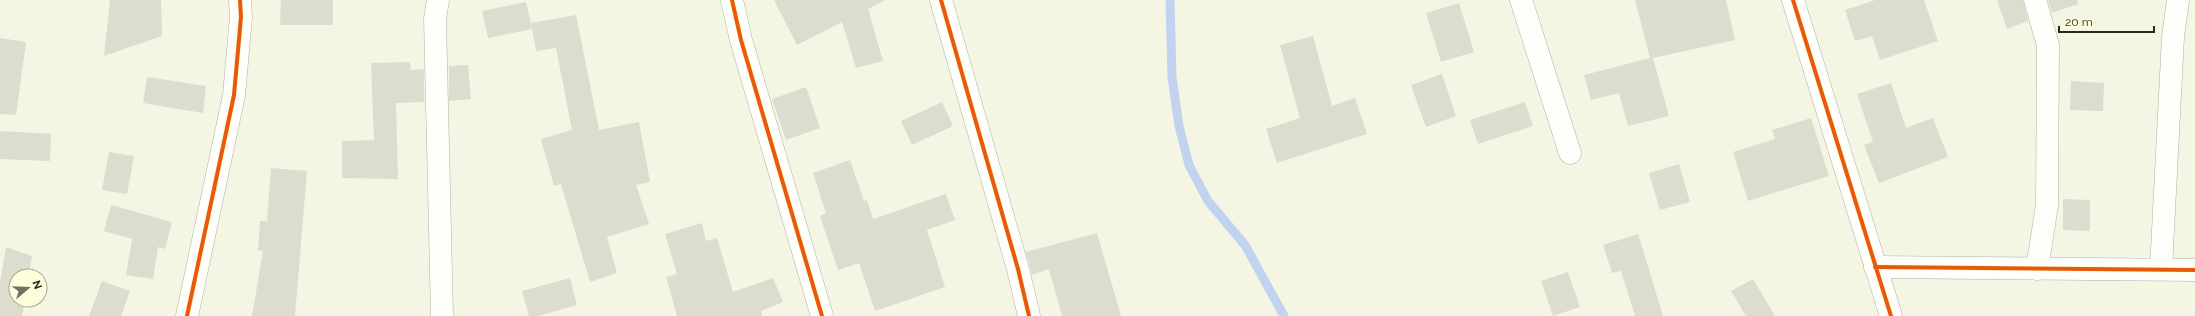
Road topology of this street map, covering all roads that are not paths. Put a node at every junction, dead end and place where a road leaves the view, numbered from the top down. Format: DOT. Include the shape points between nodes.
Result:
graph roads {
  1 [pos="240,0"];
  2 [pos="438,0"];
  3 [pos="732,0"];
  4 [pos="941,0"];
  5 [pos="1521,0"];
  6 [pos="1793,0"];
  7 [pos="2035,0"];
  8 [pos="2178,0"];
  9 [pos="1570,153"];
  10 [pos="1876,267"];
  11 [pos="2037,269"];
  12 [pos="2161,269"];
  13 [pos="2195,270"];
  14 [pos="187,316"];
  15 [pos="442,316"];
  16 [pos="822,316"];
  17 [pos="1029,316"];
  18 [pos="1891,316"];
  1 -- 14 [label="street" via="241,17 234,95"];
  2 -- 15 [label="street" via="435,19"];
  3 -- 16 [label="street" via="741,40"];
  4 -- 17 [label="street" via="1018,269"];
  5 -- 9 [label="street"];
  6 -- 10 [label="street"];
  7 -- 11 [label="street" via="2048,45 2047,206"];
  8 -- 12 [label="street" via="2173,37"];
  10 -- 11 [label="street"];
  10 -- 18 [label="street"];
  11 -- 12 [label="street"];
  12 -- 13 [label="street"];
}
